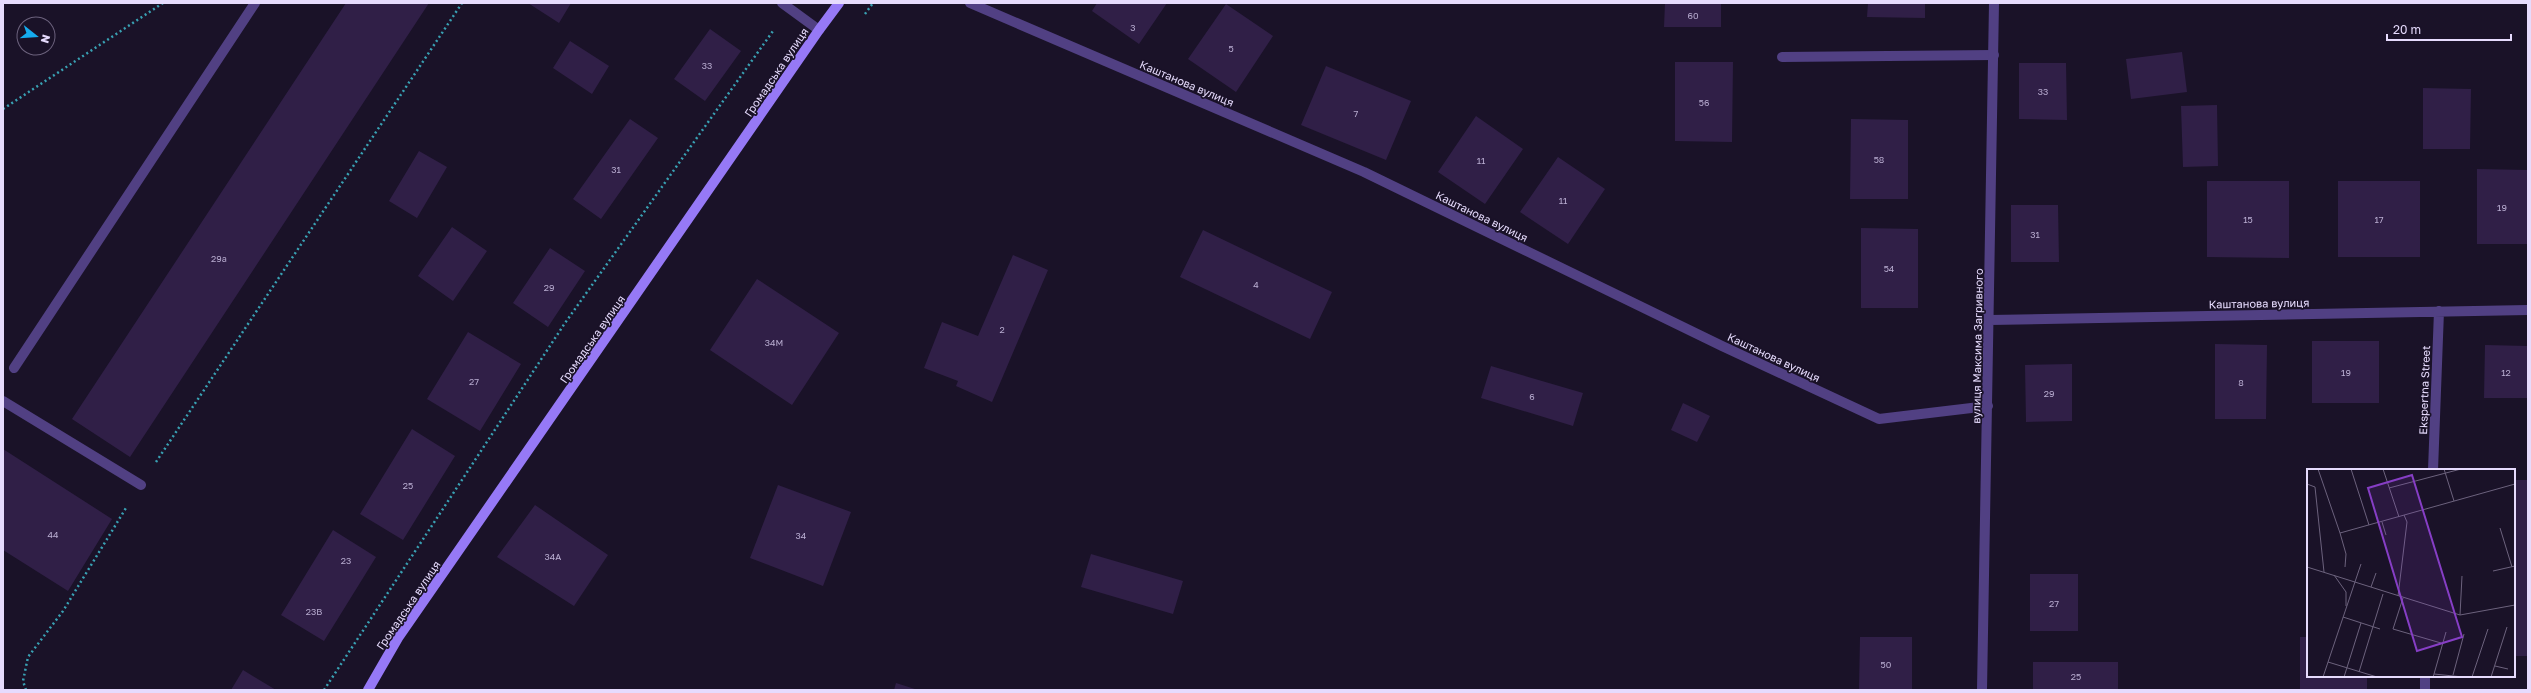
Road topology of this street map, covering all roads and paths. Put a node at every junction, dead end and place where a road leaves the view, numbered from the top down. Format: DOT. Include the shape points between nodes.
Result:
graph roads {
  1 [pos="163,3"];
  2 [pos="255,3"];
  3 [pos="462,3"];
  4 [pos="840,3"];
  5 [pos="970,3"];
  6 [pos="1994,3"];
  7 [pos="786,6"];
  8 [pos="819,30"];
  9 [pos="1994,55"];
  10 [pos="1782,57"];
  11 [pos="3,109"];
  12 [pos="2528,310"];
  13 [pos="2439,311"];
  14 [pos="1990,320"];
  15 [pos="14,368"];
  16 [pos="3,401"];
  17 [pos="1988,406"];
  18 [pos="2433,469"];
  19 [pos="141,485"];
  20 [pos="2426,677"];
  21 [pos="26,690"];
  22 [pos="324,690"];
  23 [pos="368,690"];
  24 [pos="1982,690"];
  25 [pos="2425,690"];
  1 -- 11 [label="path"];
  2 -- 15 [label="street"];
  3 -- 19 [label="path"];
  4 -- 8 [label="street, Громадська вулиця"];
  5 -- 17 [label="street, Каштанова вулиця" via="1364,172 1722,346 1879,419"];
  6 -- 9 [label="street, вулиця Максима Загривного"];
  7 -- 8 [label="street"];
  7 -- 22 [label="path" via="565,323"];
  8 -- 23 [label="street, Громадська вулиця" via="398,638"];
  9 -- 10 [label="street"];
  9 -- 14 [label="street, вулиця Максима Загривного"];
  12 -- 13 [label="street, Каштанова вулиця"];
  13 -- 14 [label="street, Каштанова вулиця"];
  13 -- 18 [label="street, Ekspertna Street"];
  14 -- 17 [label="street, вулиця Максима Загривного"];
  16 -- 19 [label="street"];
  17 -- 24 [label="street, вулиця Максима Загривного"];
  19 -- 21 [label="path" via="63,611 28,657 22,681"];
  20 -- 25 [label="street"];
}
